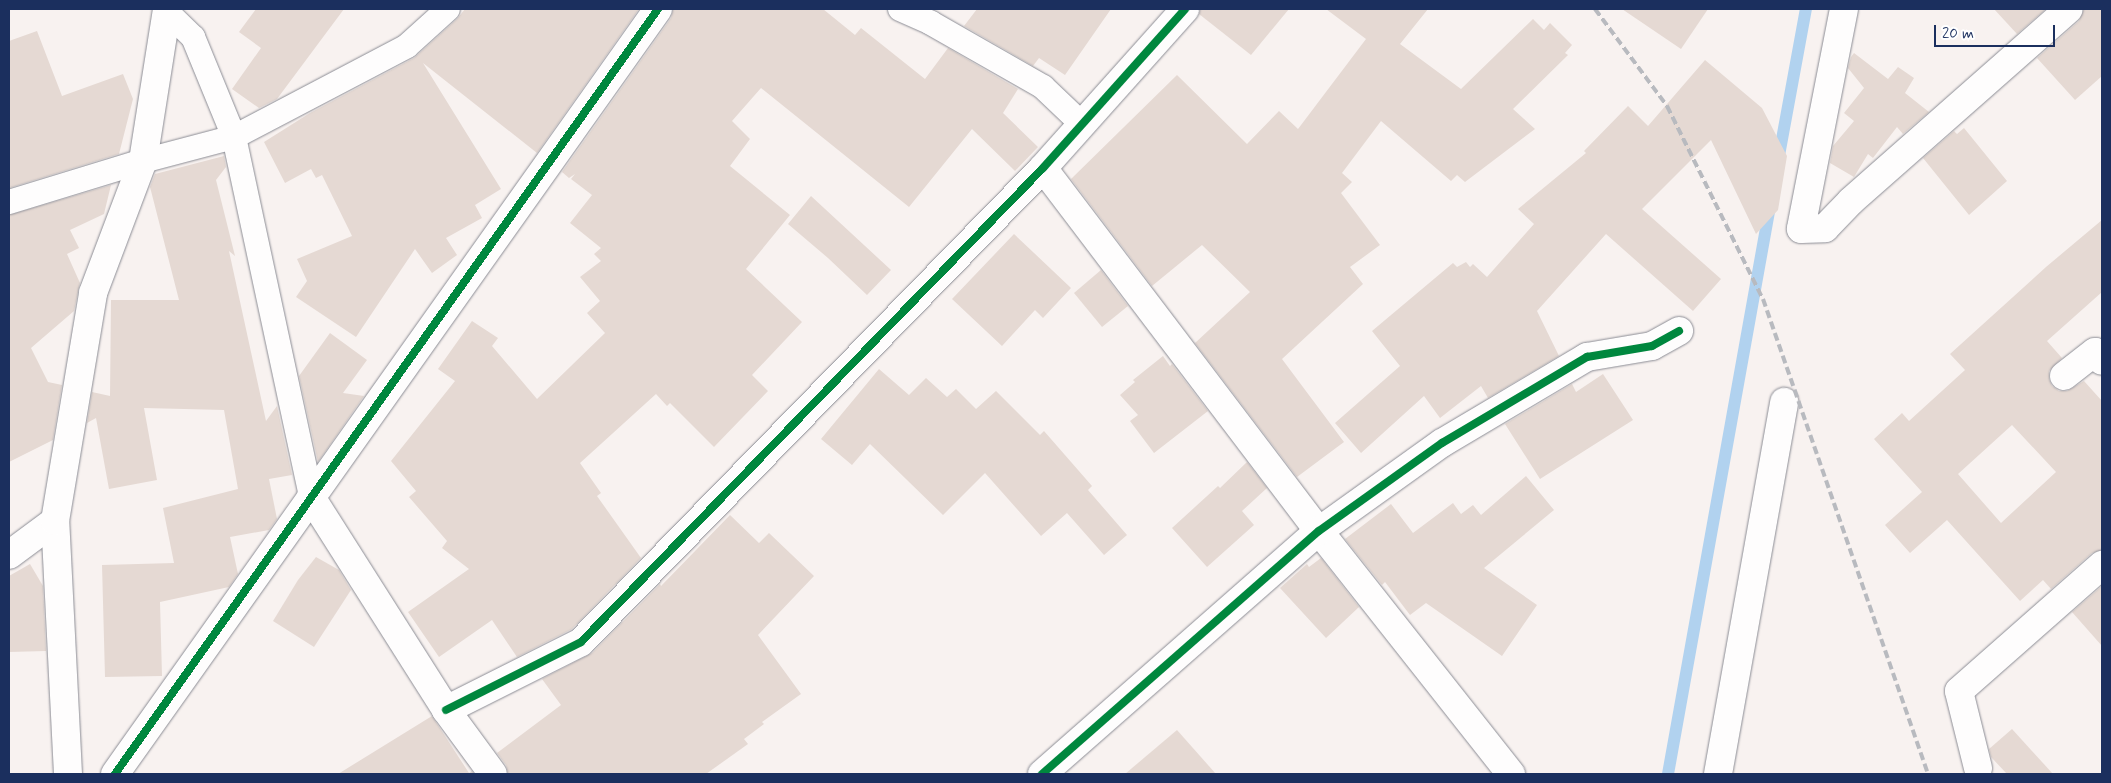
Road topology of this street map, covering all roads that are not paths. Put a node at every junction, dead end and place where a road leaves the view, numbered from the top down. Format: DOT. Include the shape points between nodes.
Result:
graph roads {
  1 [pos="448,9"];
  2 [pos="658,9"];
  3 [pos="900,9"];
  4 [pos="1185,9"];
  5 [pos="1844,9"];
  6 [pos="2068,9"];
  7 [pos="168,11"];
  8 [pos="1082,124"];
  9 [pos="234,137"];
  10 [pos="143,161"];
  11 [pos="1043,168"];
  12 [pos="9,202"];
  13 [pos="1679,331"];
  14 [pos="2102,360"];
  15 [pos="2064,376"];
  16 [pos="1784,402"];
  17 [pos="311,497"];
  18 [pos="55,521"];
  19 [pos="1319,531"];
  20 [pos="9,555"];
  21 [pos="2102,564"];
  22 [pos="446,710"];
  23 [pos="1978,768"];
  24 [pos="68,774"];
  25 [pos="114,774"];
  26 [pos="493,774"];
  27 [pos="1042,774"];
  28 [pos="1511,774"];
  29 [pos="1718,774"];
  1 -- 9 [label="lane" via="407,46"];
  2 -- 17 [label="street"];
  3 -- 8 [label="lane" via="931,23 1043,87"];
  4 -- 8 [label="street"];
  5 -- 6 [label="street" via="1801,229 1824,228"];
  7 -- 9 [label="lane" via="193,37"];
  7 -- 10 [label="street"];
  8 -- 11 [label="street"];
  9 -- 10 [label="lane"];
  9 -- 17 [label="lane"];
  10 -- 12 [label="lane"];
  10 -- 18 [label="street" via="93,293"];
  11 -- 19 [label="street"];
  11 -- 22 [label="street" via="581,642"];
  13 -- 19 [label="street" via="1652,346 1587,357 1442,443"];
  14 -- 15 [label="street" via="2095,352"];
  16 -- 29 [label="street"];
  17 -- 22 [label="street"];
  17 -- 25 [label="street"];
  18 -- 20 [label="street"];
  18 -- 24 [label="street"];
  19 -- 27 [label="street"];
  19 -- 28 [label="street"];
  21 -- 23 [label="street" via="1959,691"];
  22 -- 26 [label="street"];
}
